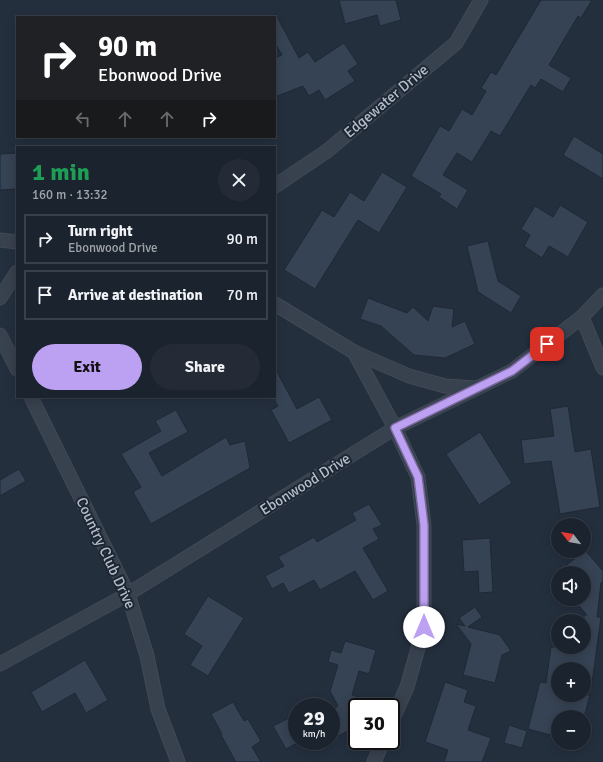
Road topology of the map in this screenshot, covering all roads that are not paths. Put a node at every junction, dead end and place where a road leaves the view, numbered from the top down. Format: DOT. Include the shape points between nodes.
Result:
graph roads {
  1 [pos="481,0"];
  2 [pos="276,185"];
  3 [pos="0,240"];
  4 [pos="16,242"];
  5 [pos="16,274"];
  6 [pos="603,295"];
  7 [pos="0,298"];
  8 [pos="276,305"];
  9 [pos="582,317"];
  10 [pos="0,335"];
  11 [pos="354,352"];
  12 [pos="16,367"];
  13 [pos="603,368"];
  14 [pos="477,388"];
  15 [pos="31,398"];
  16 [pos="395,428"];
  17 [pos="128,594"];
  18 [pos="0,664"];
  19 [pos="400,703"];
  20 [pos="379,750"];
  21 [pos="178,762"];
  22 [pos="374,762"];
  1 -- 2 [label="street, Edgewater Drive" via="456,42 327,151"];
  3 -- 4 [label="street"];
  5 -- 7 [label="street"];
  6 -- 9 [label="street, Ebonwood Drive"];
  8 -- 11 [label="street"];
  9 -- 13 [label="street"];
  9 -- 14 [label="street, Ebonwood Drive" via="512,371"];
  10 -- 12 [label="street"];
  11 -- 14 [label="street" via="409,376 445,386"];
  11 -- 16 [label="street"];
  14 -- 16 [label="street, Ebonwood Drive"];
  15 -- 17 [label="street, Country Club Drive"];
  16 -- 17 [label="street, Ebonwood Drive"];
  16 -- 19 [label="street" via="418,477 424,525 424,627"];
  17 -- 18 [label="street, Ebonwood Drive"];
  17 -- 21 [label="street, Country Club Drive" via="158,709"];
  20 -- 22 [label="street"];
}
